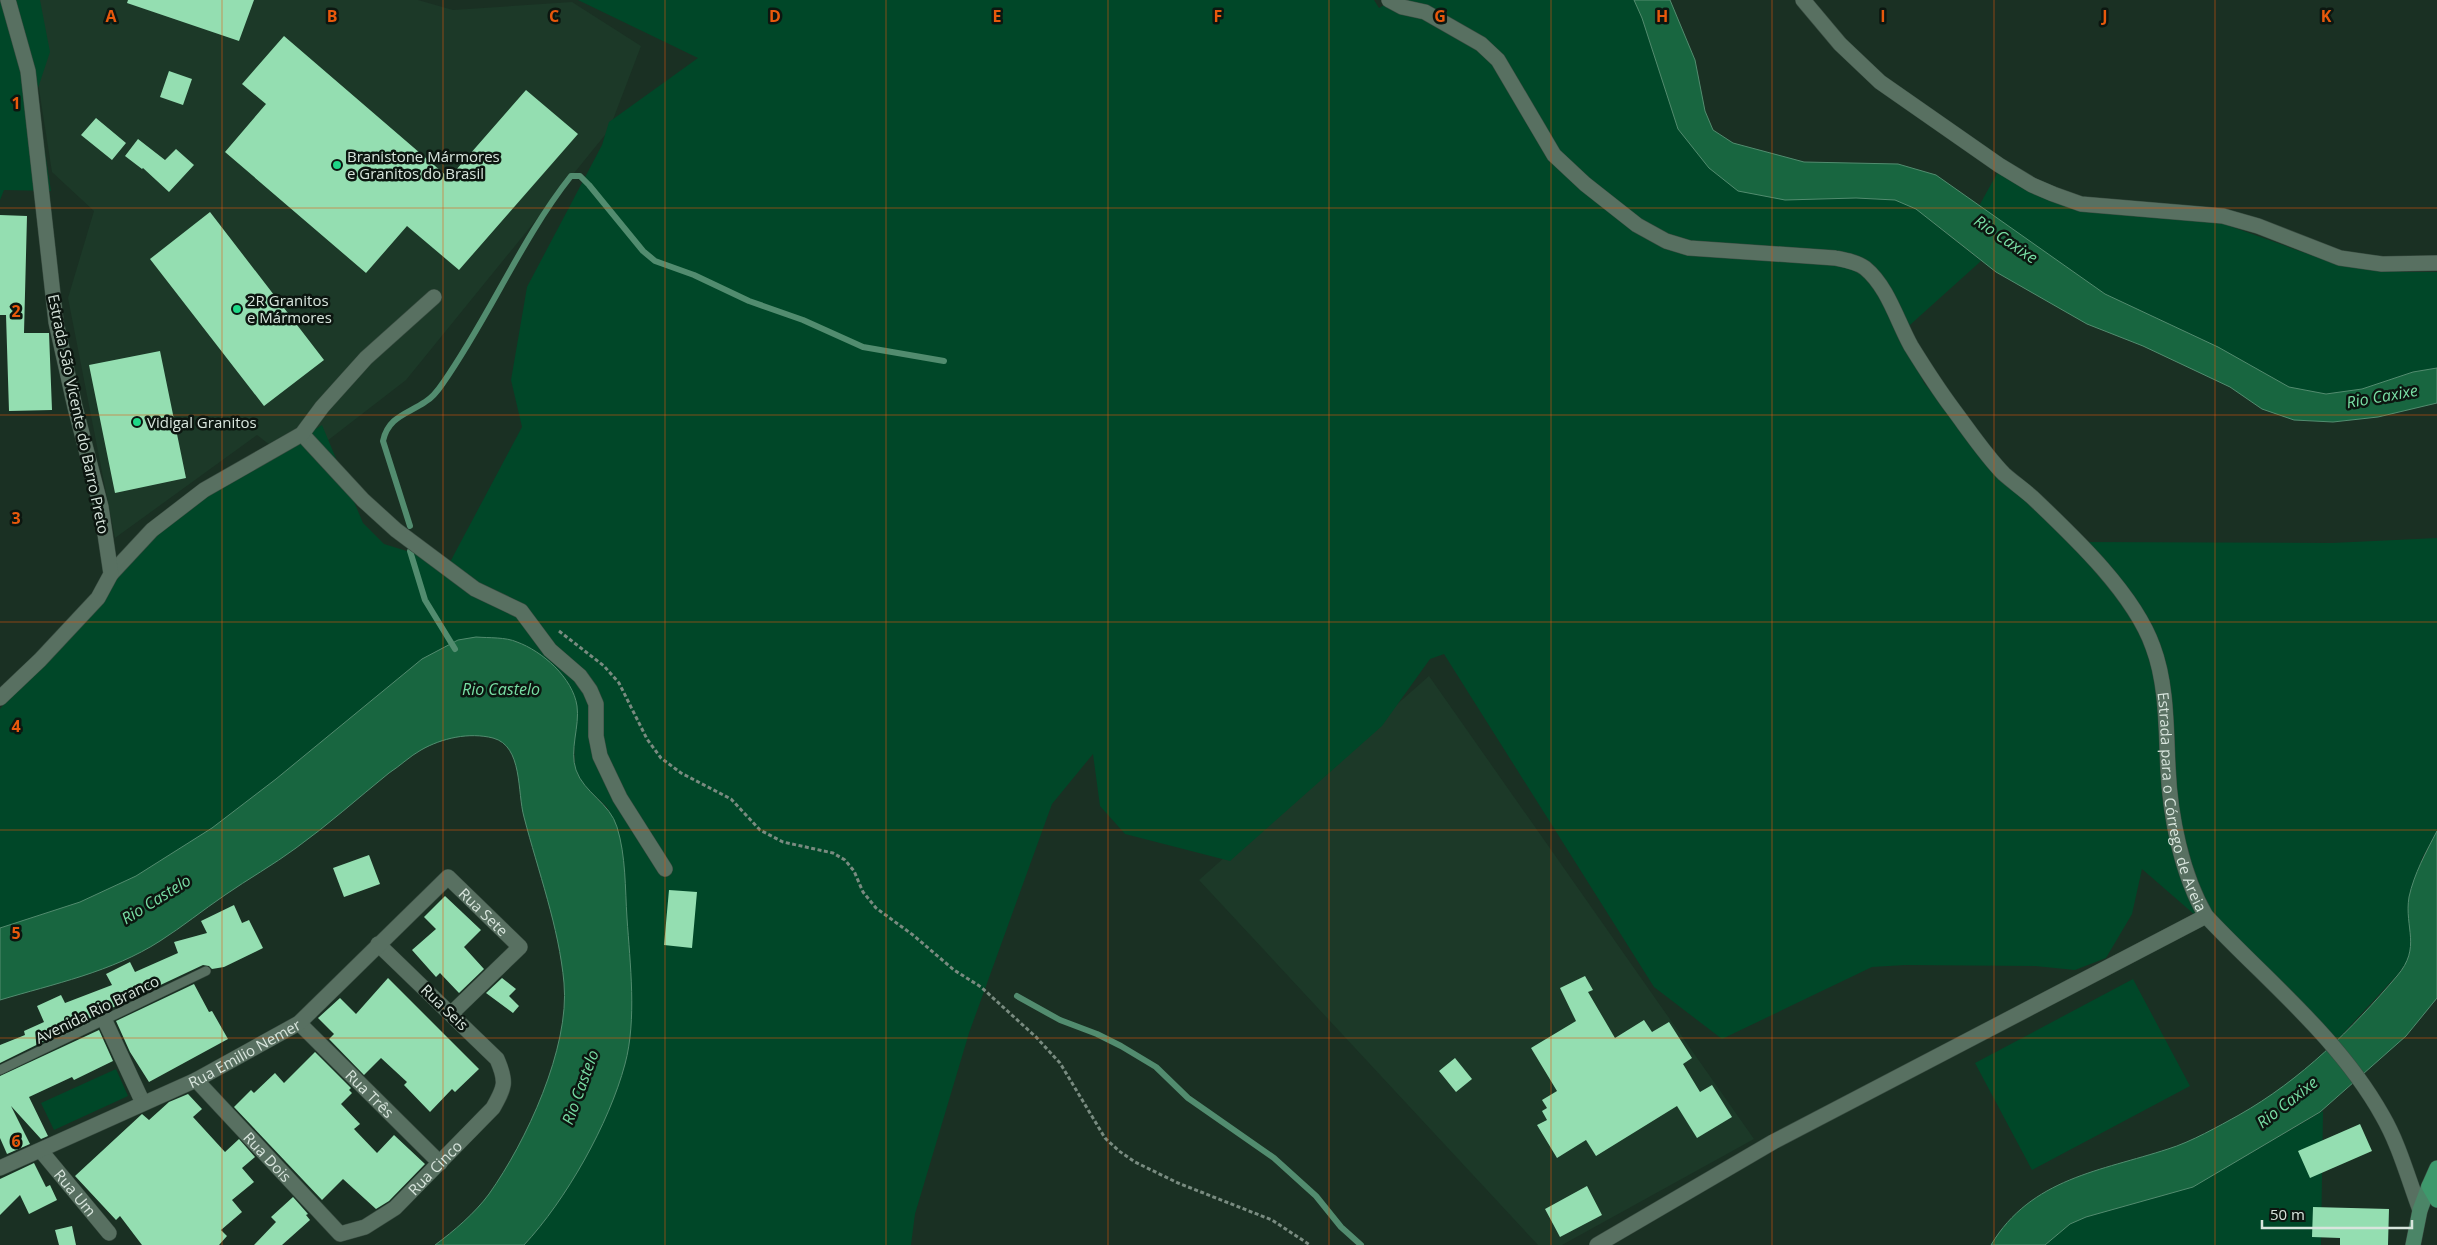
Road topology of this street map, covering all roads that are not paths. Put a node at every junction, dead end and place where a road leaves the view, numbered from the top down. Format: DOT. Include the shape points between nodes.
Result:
graph roads {
  1 [pos="8,0"];
  2 [pos="1389,0"];
  3 [pos="1803,0"];
  4 [pos="2437,263"];
  5 [pos="434,297"];
  6 [pos="302,434"];
  7 [pos="111,574"];
  8 [pos="0,698"];
  9 [pos="665,868"];
  10 [pos="448,878"];
  11 [pos="2206,916"];
  12 [pos="378,944"];
  13 [pos="206,971"];
  14 [pos="452,1013"];
  15 [pos="105,1021"];
  16 [pos="299,1023"];
  17 [pos="0,1070"];
  18 [pos="504,1076"];
  19 [pos="196,1080"];
  20 [pos="143,1103"];
  21 [pos="41,1151"];
  22 [pos="440,1163"];
  23 [pos="0,1168"];
  24 [pos="2437,1168"];
  25 [pos="2428,1186"];
  26 [pos="2437,1200"];
  27 [pos="2420,1210"];
  28 [pos="109,1233"];
  29 [pos="340,1234"];
  30 [pos="1597,1245"];
  31 [pos="2413,1245"];
  1 -- 7 [label="street, Estrada São Vicente do Barro Preto" via="28,71 56,322 101,507"];
  2 -- 11 [label="street, Estrada para o Córrego de Areia" via="1402,7 1425,12 1481,44 1498,60 1554,155 1637,225 1666,241 1690,248 1835,258 1865,268 1882,289 1911,346 1952,407 2003,473 2078,543 2116,586 2154,647 2167,716 2171,810 2193,894"];
  3 -- 4 [label="street" via="1840,44 1880,82 1999,166 2053,194 2081,204 2223,216 2340,258 2382,264"];
  5 -- 6 [label="street" via="366,358"];
  6 -- 7 [label="street" via="204,490 152,530"];
  6 -- 9 [label="street" via="363,500 396,530 475,589 521,611 550,650 580,676 596,704 600,756 620,798"];
  7 -- 8 [label="street" via="98,598"];
  10 -- 12 [label="street, Rua Emilio Nemer"];
  10 -- 14 [label="street, Rua Sete" via="520,947"];
  11 -- 27 [label="street, Estrada para o Córrego de Areia" via="2323,1036 2363,1085 2382,1115"];
  11 -- 30 [label="street" via="1774,1142"];
  12 -- 14 [label="street, Rua Seis"];
  12 -- 16 [label="street, Rua Emilio Nemer"];
  13 -- 15 [label="lane, Avenida Rio Branco"];
  14 -- 18 [label="street, Rua Seis" via="497,1059"];
  15 -- 17 [label="lane, Avenida Rio Branco"];
  15 -- 20 [label="street"];
  16 -- 19 [label="street, Rua Emilio Nemer"];
  16 -- 22 [label="street, Rua Três"];
  18 -- 22 [label="street, Rua Cinco" via="503,1090 493,1108"];
  19 -- 20 [label="street, Rua Emilio Nemer"];
  19 -- 29 [label="street, Rua Dois"];
  20 -- 21 [label="street, Rua Emilio Nemer"];
  21 -- 23 [label="street, Rua Emilio Nemer"];
  21 -- 28 [label="street, Rua Um"];
  22 -- 29 [label="street, Rua Cinco" via="395,1208 365,1228"];
  24 -- 25 [label="main road"];
  25 -- 26 [label="main road"];
  25 -- 27 [label="main road"];
  27 -- 31 [label="main road"];
}
